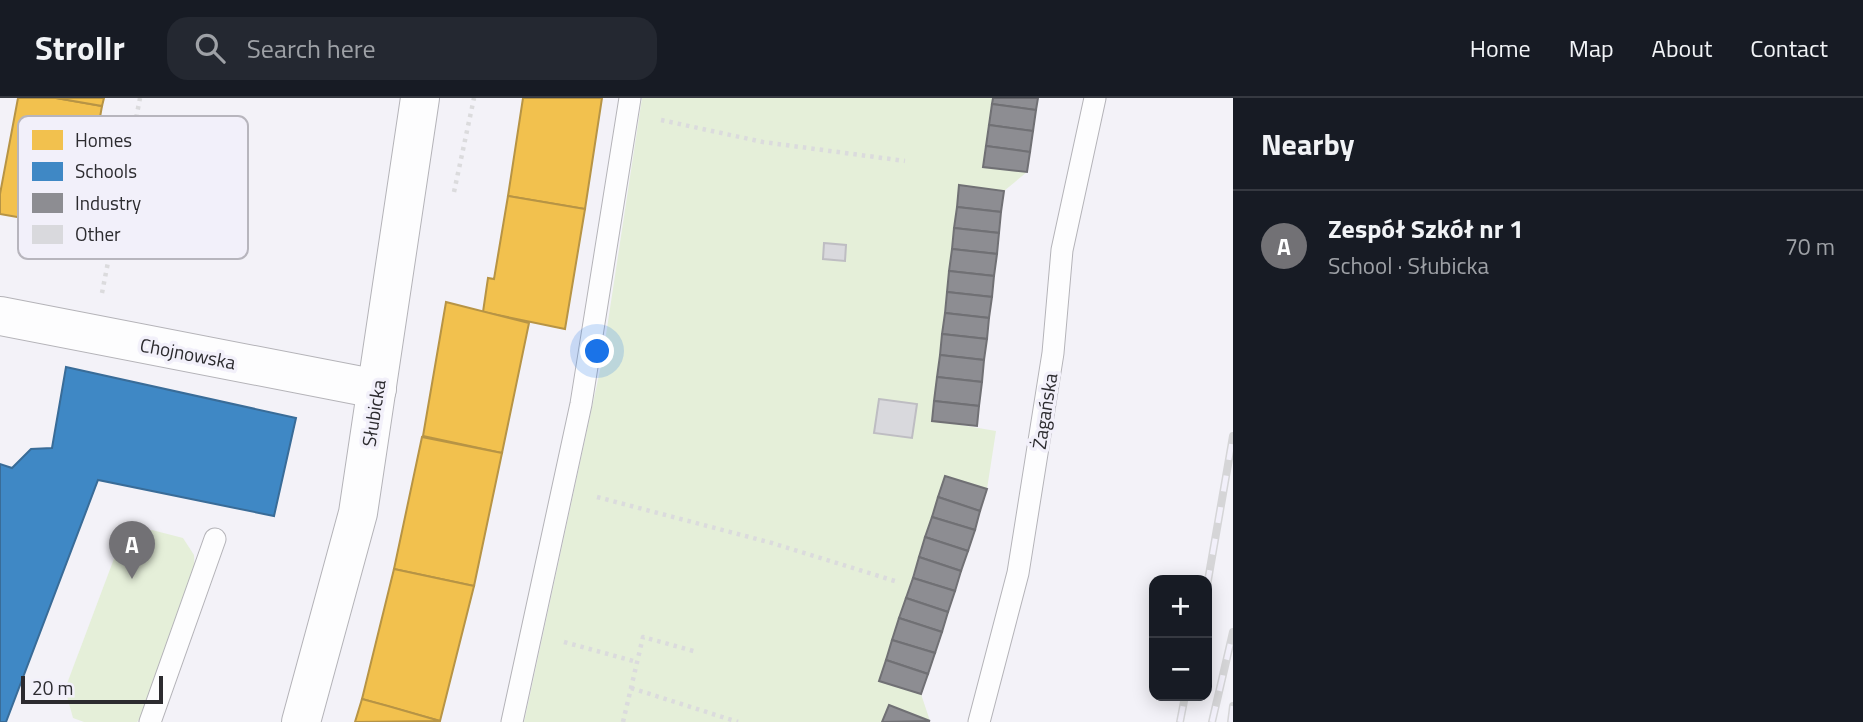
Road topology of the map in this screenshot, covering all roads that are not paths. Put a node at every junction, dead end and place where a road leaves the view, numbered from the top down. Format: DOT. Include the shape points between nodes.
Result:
graph roads {
  1 [pos="420,98"];
  2 [pos="1095,98"];
  3 [pos="629,105"];
  4 [pos="0,316"];
  5 [pos="377,389"];
  6 [pos="215,539"];
  7 [pos="150,722"];
  8 [pos="301,722"];
  9 [pos="512,722"];
  10 [pos="979,722"];
  1 -- 5 [label="street, Słubicka"];
  2 -- 10 [label="lane, Żagańska" via="1062,250 1053,353 1018,573"];
  3 -- 9 [label="lane" via="583,391"];
  4 -- 5 [label="street, Chojnowska"];
  5 -- 8 [label="street, Słubicka" via="358,513"];
  6 -- 7 [label="lane"];
}
